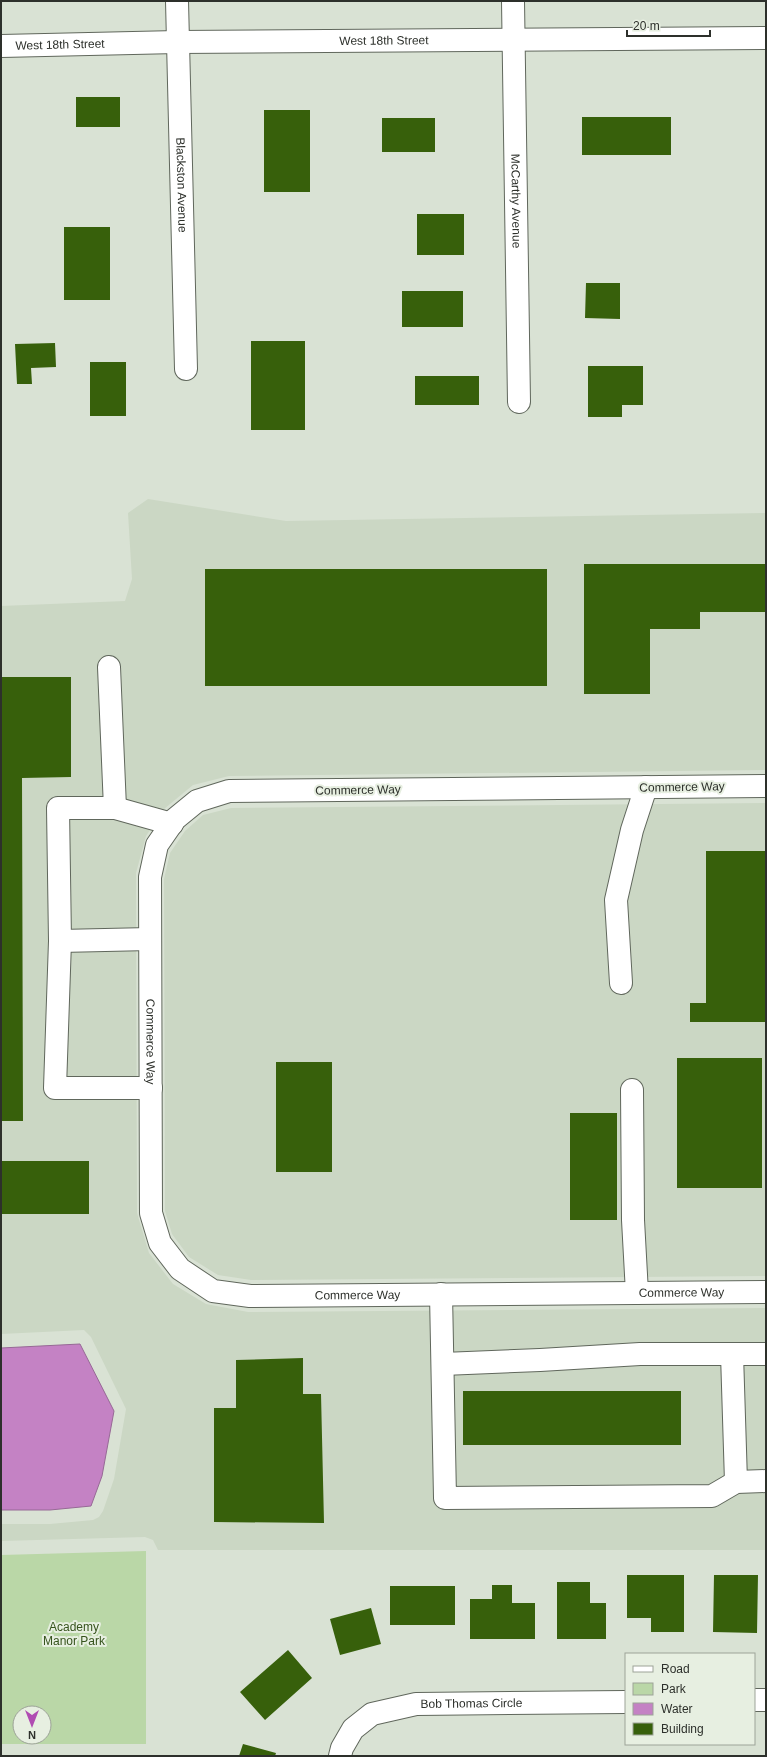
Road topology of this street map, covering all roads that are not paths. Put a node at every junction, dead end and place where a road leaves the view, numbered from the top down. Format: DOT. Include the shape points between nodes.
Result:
graph roads {
  1 [pos="177,1"];
  2 [pos="513,1"];
  3 [pos="766,38"];
  4 [pos="513,39"];
  5 [pos="177,42"];
  6 [pos="1,46"];
  7 [pos="186,369"];
  8 [pos="519,402"];
  9 [pos="109,667"];
  10 [pos="766,786"];
  11 [pos="646,787"];
  12 [pos="114,808"];
  13 [pos="172,824"];
  14 [pos="150,939"];
  15 [pos="60,941"];
  16 [pos="621,983"];
  17 [pos="151,1088"];
  18 [pos="632,1090"];
  19 [pos="766,1292"];
  20 [pos="637,1293"];
  21 [pos="441,1294"];
  22 [pos="732,1354"];
  23 [pos="766,1354"];
  24 [pos="442,1364"];
  25 [pos="766,1481"];
  26 [pos="736,1482"];
  27 [pos="755,1700"];
  28 [pos="766,1700"];
  29 [pos="625,1702"];
  30 [pos="340,1756"];
  1 -- 5 [label="street, Blackston Avenue"];
  2 -- 4 [label="street, McCarthy Avenue"];
  3 -- 4 [label="street, West 18th Street"];
  4 -- 5 [label="street, West 18th Street"];
  4 -- 8 [label="street, McCarthy Avenue"];
  5 -- 6 [label="street, West 18th Street"];
  5 -- 7 [label="street, Blackston Avenue"];
  9 -- 12 [label="street"];
  10 -- 11 [label="street, Commerce Way"];
  11 -- 13 [label="street, Commerce Way" via="229,791 197,801"];
  11 -- 16 [label="street" via="632,830 616,900"];
  12 -- 13 [label="street"];
  12 -- 15 [label="street" via="58,808"];
  13 -- 14 [label="street, Commerce Way" via="157,845 150,877"];
  14 -- 15 [label="street"];
  14 -- 17 [label="street, Commerce Way"];
  15 -- 17 [label="street" via="55,1088"];
  17 -- 21 [label="street, Commerce Way" via="151,1213 160,1243 180,1269 213,1291 250,1296"];
  18 -- 20 [label="street" via="633,1220"];
  19 -- 20 [label="street, Commerce Way"];
  20 -- 21 [label="street, Commerce Way"];
  21 -- 24 [label="street"];
  22 -- 23 [label="street"];
  22 -- 24 [label="street" via="640,1354"];
  22 -- 26 [label="street"];
  24 -- 26 [label="street" via="445,1498 712,1496"];
  25 -- 26 [label="street"];
  27 -- 28 [label="street"];
  29 -- 30 [label="street, Bob Thomas Circle" via="416,1704 372,1714 353,1729"];
}
